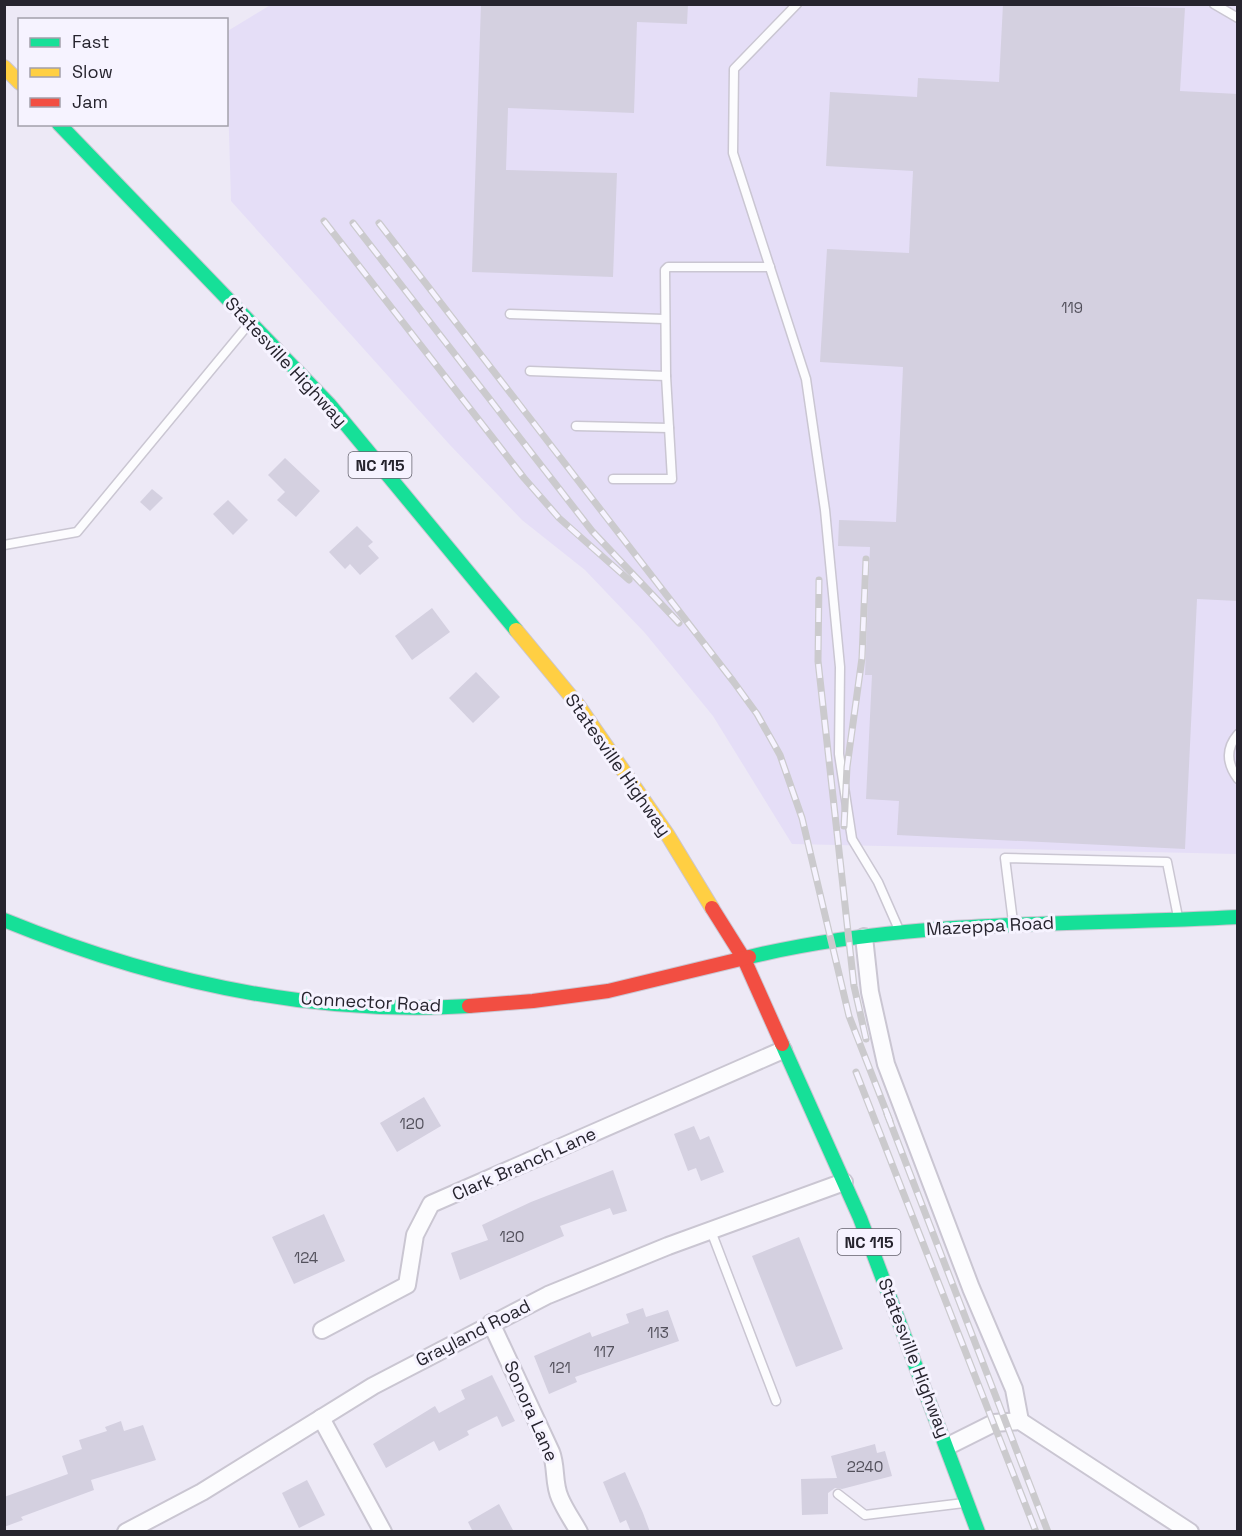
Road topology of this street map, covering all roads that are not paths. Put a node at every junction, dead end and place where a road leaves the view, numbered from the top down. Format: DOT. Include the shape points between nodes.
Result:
graph roads {
  1 [pos="796,4"];
  2 [pos="1214,4"];
  3 [pos="1238,18"];
  4 [pos="4,68"];
  5 [pos="18,81"];
  6 [pos="61,126"];
  7 [pos="770,267"];
  8 [pos="510,314"];
  9 [pos="664,319"];
  10 [pos="250,323"];
  11 [pos="530,372"];
  12 [pos="666,376"];
  13 [pos="576,426"];
  14 [pos="669,428"];
  15 [pos="613,479"];
  16 [pos="4,545"];
  17 [pos="1238,734"];
  18 [pos="1238,779"];
  19 [pos="1238,917"];
  20 [pos="4,920"];
  21 [pos="1179,921"];
  22 [pos="1013,923"];
  23 [pos="900,932"];
  24 [pos="864,937"];
  25 [pos="744,959"];
  26 [pos="783,1050"];
  27 [pos="844,1182"];
  28 [pos="711,1231"];
  29 [pos="491,1323"];
  30 [pos="322,1330"];
  31 [pos="776,1401"];
  32 [pos="321,1418"];
  33 [pos="1020,1421"];
  34 [pos="948,1446"];
  35 [pos="838,1494"];
  36 [pos="967,1502"];
  37 [pos="126,1532"];
  38 [pos="383,1532"];
  39 [pos="579,1532"];
  40 [pos="978,1532"];
  41 [pos="1190,1532"];
  1 -- 7 [label="lane" via="734,69 733,153"];
  2 -- 3 [label="lane"];
  4 -- 5 [label="main road"];
  6 -- 10 [label="main road, Statesville Highway / NC 115"];
  7 -- 9 [label="lane" via="668,267"];
  7 -- 23 [label="lane" via="806,379 825,510 840,667 839,754 852,839 878,882"];
  8 -- 9 [label="lane"];
  9 -- 12 [label="lane"];
  10 -- 16 [label="lane" via="77,532"];
  10 -- 25 [label="main road, Statesville Highway / NC 115" via="329,405 578,705 666,834"];
  11 -- 12 [label="lane"];
  12 -- 14 [label="lane"];
  13 -- 14 [label="lane"];
  14 -- 15 [label="lane" via="672,479"];
  17 -- 18 [label="lane" via="1232,741 1228,761"];
  19 -- 21 [label="main road, Mazeppa Road"];
  20 -- 25 [label="main road, Connector Road" via="78,950 219,986 327,1002 399,1007 543,1001 621,988"];
  21 -- 22 [label="main road, Mazeppa Road"];
  21 -- 22 [label="lane" via="1167,862 1005,858"];
  22 -- 23 [label="main road, Mazeppa Road"];
  23 -- 24 [label="main road, Mazeppa Road"];
  24 -- 25 [label="main road, Mazeppa Road"];
  24 -- 33 [label="street" via="870,992 886,1064 1014,1389"];
  25 -- 26 [label="main road, Statesville Highway / NC 115"];
  26 -- 27 [label="main road, Statesville Highway / NC 115"];
  26 -- 30 [label="street, Clark Branch Lane" via="431,1204 414,1235 407,1285"];
  27 -- 28 [label="street, Grayland Road"];
  27 -- 34 [label="main road, Statesville Highway / NC 115"];
  28 -- 29 [label="street, Grayland Road" via="548,1295"];
  28 -- 31 [label="lane"];
  29 -- 32 [label="street, Grayland Road"];
  29 -- 39 [label="street, Sonora Lane" via="552,1452 560,1498"];
  32 -- 37 [label="street, Grayland Road" via="202,1492"];
  32 -- 38 [label="street"];
  33 -- 34 [label="street" via="994,1424"];
  33 -- 41 [label="street"];
  34 -- 36 [label="main road, Statesville Highway / NC 115"];
  35 -- 36 [label="lane" via="865,1515"];
  36 -- 40 [label="main road, Statesville Highway / NC 115"];
}
